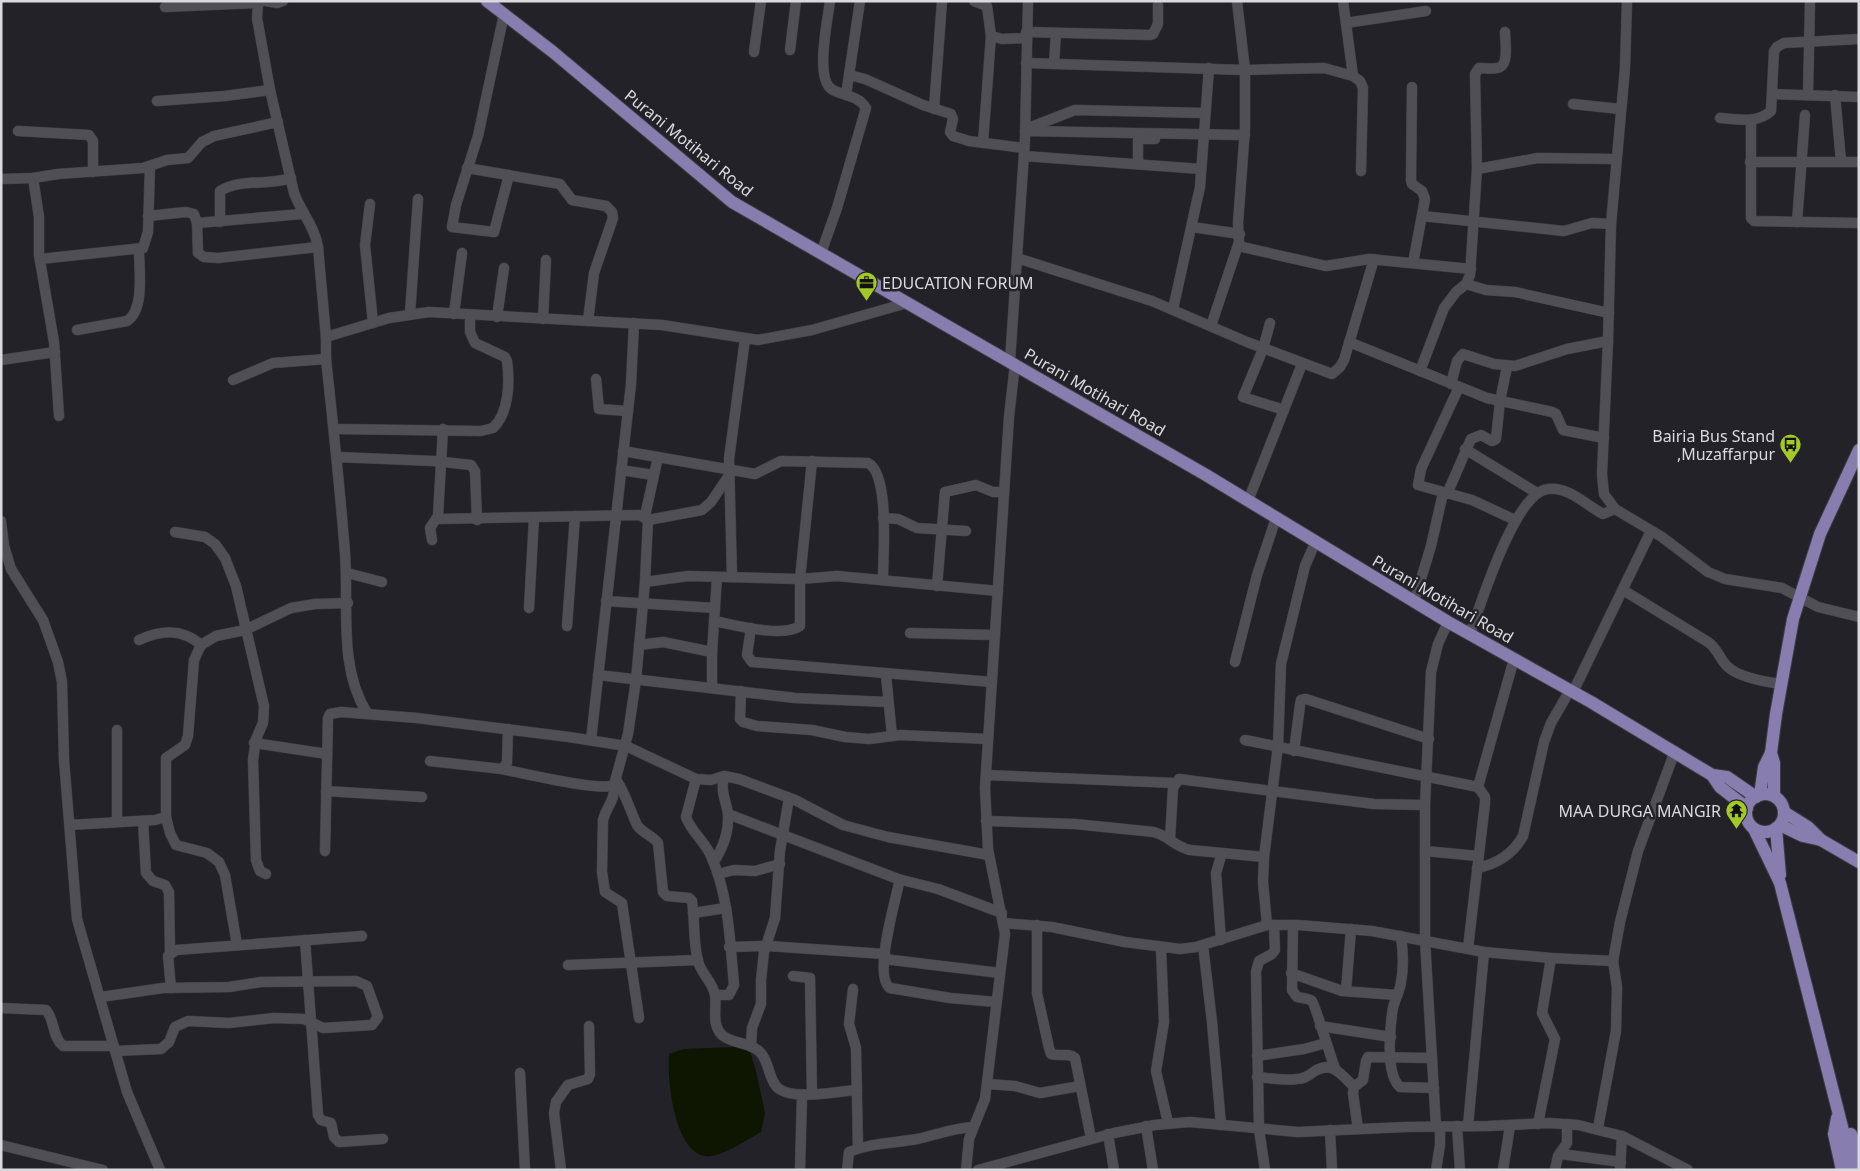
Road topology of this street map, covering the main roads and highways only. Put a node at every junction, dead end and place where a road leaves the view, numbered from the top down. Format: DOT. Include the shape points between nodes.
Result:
graph roads {
  1 [pos="488,1"];
  2 [pos="1859,450"];
  3 [pos="1772,753"];
  4 [pos="1712,775"];
  5 [pos="1758,796"];
  6 [pos="1774,796"];
  7 [pos="1747,808"];
  8 [pos="1784,812"];
  9 [pos="1778,826"];
  10 [pos="1754,828"];
  11 [pos="1821,840"];
  12 [pos="1859,862"];
  13 [pos="1780,883"];
  14 [pos="1838,1113"];
  15 [pos="1859,1158"];
  16 [pos="1842,1170"];
  17 [pos="1853,1170"];
  1 -- 4 [label="main road, Purani Motihari Road" via="574,69 722,195"];
  2 -- 3 [label="main road" via="1830,509 1798,598"];
  3 -- 5 [label="main road" via="1764,767"];
  3 -- 6 [label="main road"];
  4 -- 5 [label="main road, Purani Motihari Road" via="1727,777"];
  4 -- 7 [label="main road, Purani Motihari Road" via="1720,787"];
  5 -- 6 [label="main road"];
  5 -- 7 [label="main road"];
  6 -- 8 [label="main road"];
  7 -- 10 [label="main road" via="1748,822"];
  8 -- 9 [label="main road"];
  8 -- 11 [label="main road" via="1808,827"];
  9 -- 10 [label="main road" via="1768,832"];
  9 -- 11 [label="main road"];
  9 -- 13 [label="main road"];
  10 -- 13 [label="main road"];
  11 -- 12 [label="main road"];
  13 -- 14 [label="main road"];
  14 -- 15 [label="main road" via="1851,1134"];
  14 -- 16 [label="main road" via="1834,1134"];
  14 -- 17 [label="main road"];
}
